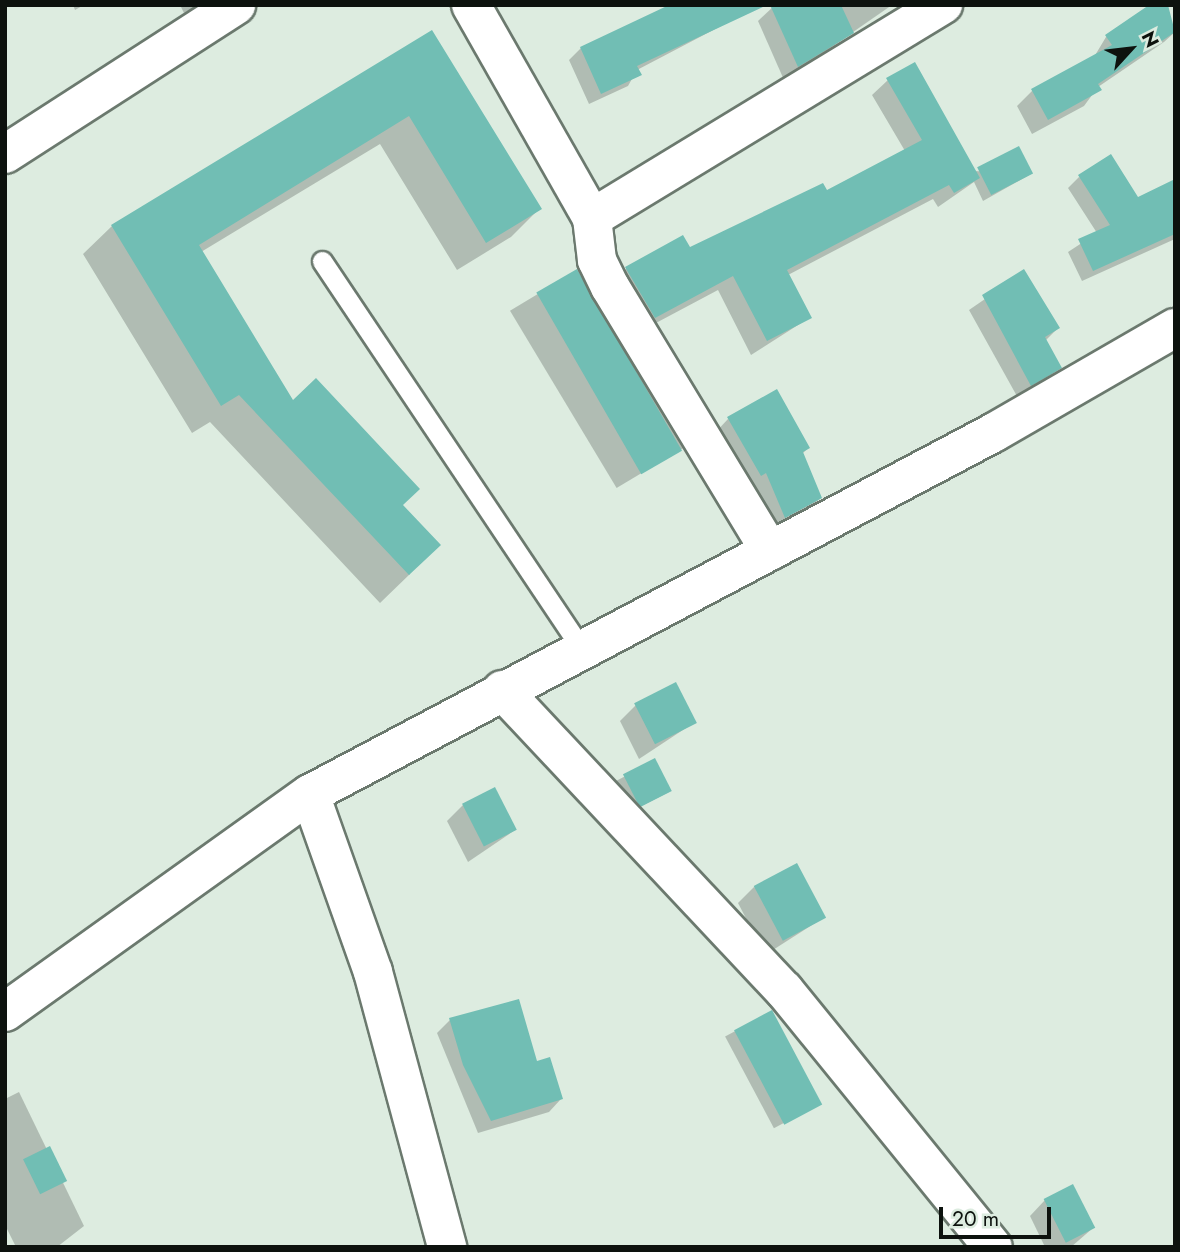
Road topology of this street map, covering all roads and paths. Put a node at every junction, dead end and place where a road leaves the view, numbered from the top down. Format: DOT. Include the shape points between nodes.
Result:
graph roads {
  1 [pos="236,5"];
  2 [pos="471,5"];
  3 [pos="943,5"];
  4 [pos="5,154"];
  5 [pos="592,218"];
  6 [pos="321,261"];
  7 [pos="1175,328"];
  8 [pos="770,551"];
  9 [pos="581,648"];
  10 [pos="502,690"];
  11 [pos="310,794"];
  12 [pos="5,1012"];
  13 [pos="447,1247"];
  14 [pos="993,1247"];
  1 -- 4 [label="street"];
  2 -- 5 [label="street"];
  3 -- 5 [label="street"];
  5 -- 8 [label="street" via="597,260 610,287"];
  6 -- 9 [label="lane"];
  7 -- 8 [label="street"];
  8 -- 9 [label="street"];
  9 -- 10 [label="street"];
  10 -- 11 [label="street"];
  10 -- 14 [label="street" via="784,989"];
  11 -- 12 [label="street"];
  11 -- 13 [label="street" via="373,972"];
}
